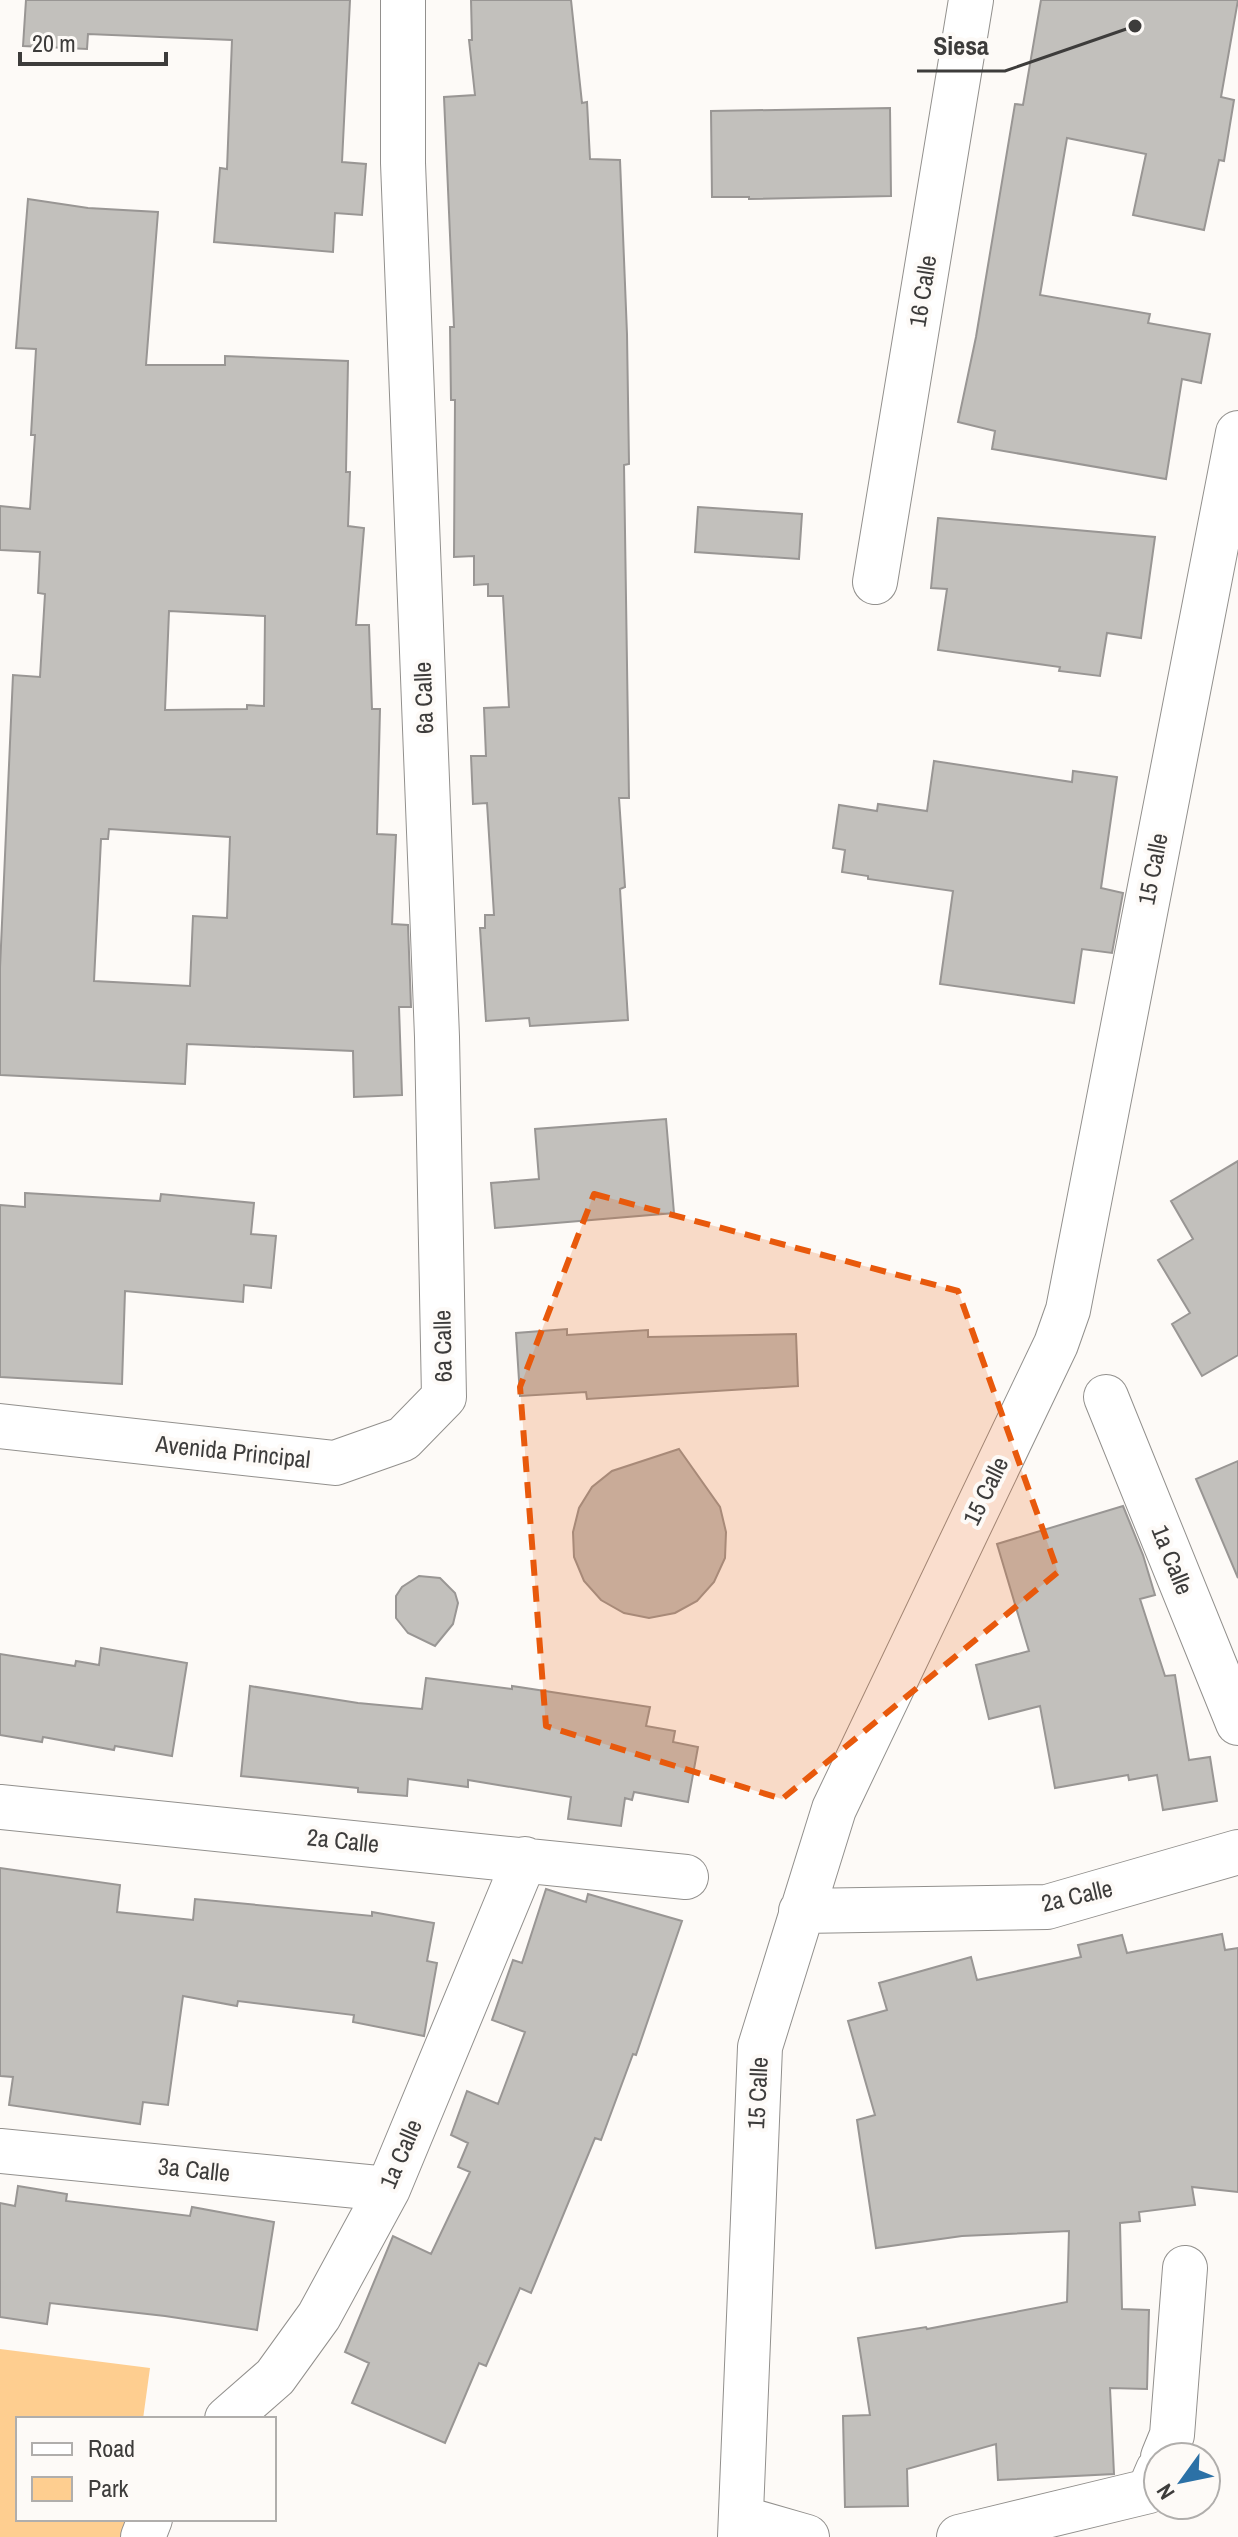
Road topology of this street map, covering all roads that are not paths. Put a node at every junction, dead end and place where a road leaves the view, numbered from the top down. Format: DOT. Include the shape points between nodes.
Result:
graph roads {
  1 [pos="403,0"];
  2 [pos="971,0"];
  3 [pos="1238,433"];
  4 [pos="875,582"];
  5 [pos="444,1397"];
  6 [pos="1106,1397"];
  7 [pos="0,1426"];
  8 [pos="1238,1723"];
  9 [pos="0,1807"];
  10 [pos="1238,1852"];
  11 [pos="525,1859"];
  12 [pos="686,1877"];
  13 [pos="801,1911"];
  14 [pos="0,2151"];
  15 [pos="388,2189"];
  16 [pos="1185,2268"];
  17 [pos="229,2417"];
  18 [pos="1170,2441"];
  19 [pos="1142,2493"];
  20 [pos="741,2528"];
  21 [pos="807,2537"];
  22 [pos="959,2537"];
  1 -- 5 [label="street, 6a Calle" via="403,163 437,1037"];
  2 -- 4 [label="street, 16 Calle"];
  3 -- 13 [label="street, 15 Calle" via="1068,1310 834,1809"];
  5 -- 7 [label="street, Avenida Principal" via="403,1439 335,1463"];
  6 -- 8 [label="street, 1a Calle"];
  9 -- 11 [label="street, 2a Calle"];
  10 -- 13 [label="street, 2a Calle" via="1047,1907"];
  11 -- 12 [label="street, 2a Calle"];
  11 -- 15 [label="street, 1a Calle"];
  13 -- 20 [label="street, 15 Calle" via="760,2047"];
  14 -- 15 [label="street, 3a Calle"];
  15 -- 17 [label="street, 1a Calle" via="319,2316 275,2377"];
  16 -- 18 [label="street"];
  19 -- 22 [label="street"];
  20 -- 21 [label="street"];
}
